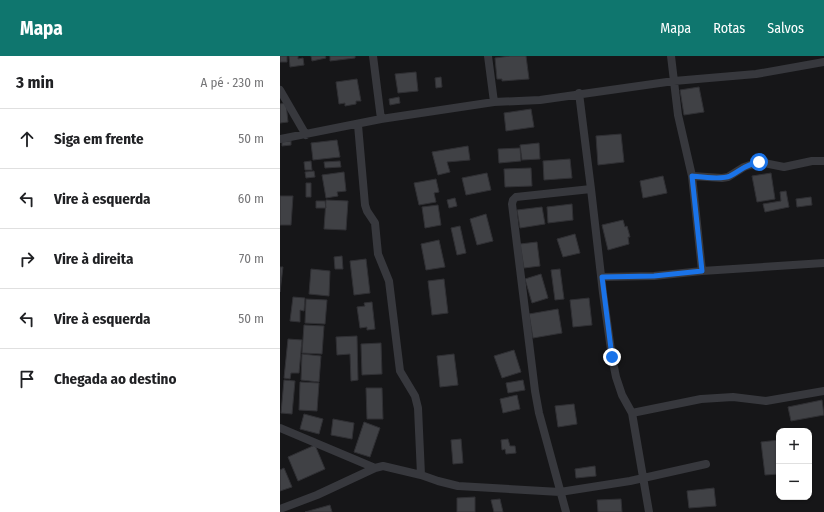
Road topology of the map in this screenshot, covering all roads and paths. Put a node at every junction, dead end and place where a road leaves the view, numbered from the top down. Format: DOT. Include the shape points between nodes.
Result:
graph roads {
  1 [pos="373,56"];
  2 [pos="488,56"];
  3 [pos="671,56"];
  4 [pos="824,62"];
  5 [pos="674,81"];
  6 [pos="280,90"];
  7 [pos="579,93"];
  8 [pos="494,102"];
  9 [pos="381,119"];
  10 [pos="358,125"];
  11 [pos="306,134"];
  12 [pos="280,139"];
  13 [pos="824,161"];
  14 [pos="692,176"];
  15 [pos="592,189"];
  16 [pos="824,263"];
  17 [pos="702,271"];
  18 [pos="602,277"];
  19 [pos="824,391"];
  20 [pos="632,414"];
  21 [pos="280,428"];
  22 [pos="706,464"];
  23 [pos="375,468"];
  24 [pos="421,475"];
  25 [pos="643,478"];
  26 [pos="560,492"];
  27 [pos="280,509"];
  28 [pos="566,512"];
  29 [pos="649,512"];
  1 -- 9 [label="street"];
  2 -- 8 [label="street"];
  3 -- 5 [label="street"];
  4 -- 5 [label="street" via="756,74"];
  5 -- 7 [label="street"];
  5 -- 14 [label="street" via="678,114"];
  6 -- 11 [label="street"];
  7 -- 8 [label="street" via="540,100"];
  7 -- 15 [label="street"];
  8 -- 9 [label="street"];
  9 -- 10 [label="street"];
  10 -- 11 [label="street"];
  10 -- 24 [label="street" via="365,205 375,223 378,254 388,281 400,370 415,396 418,408"];
  11 -- 12 [label="street"];
  13 -- 14 [label="street" via="784,167 759,162 744,167 728,177"];
  14 -- 17 [label="street"];
  15 -- 18 [label="street"];
  15 -- 26 [label="street" via="516,197 512,204 535,391"];
  16 -- 17 [label="street"];
  17 -- 18 [label="street" via="654,276"];
  18 -- 20 [label="street" via="616,377"];
  19 -- 20 [label="street" via="766,401 733,397 701,399"];
  20 -- 25 [label="street"];
  21 -- 23 [label="street"];
  22 -- 25 [label="street"];
  23 -- 24 [label="street" via="383,466"];
  23 -- 27 [label="street"];
  24 -- 26 [label="street" via="458,486"];
  25 -- 26 [label="street"];
  25 -- 29 [label="street"];
  26 -- 28 [label="street"];
}
